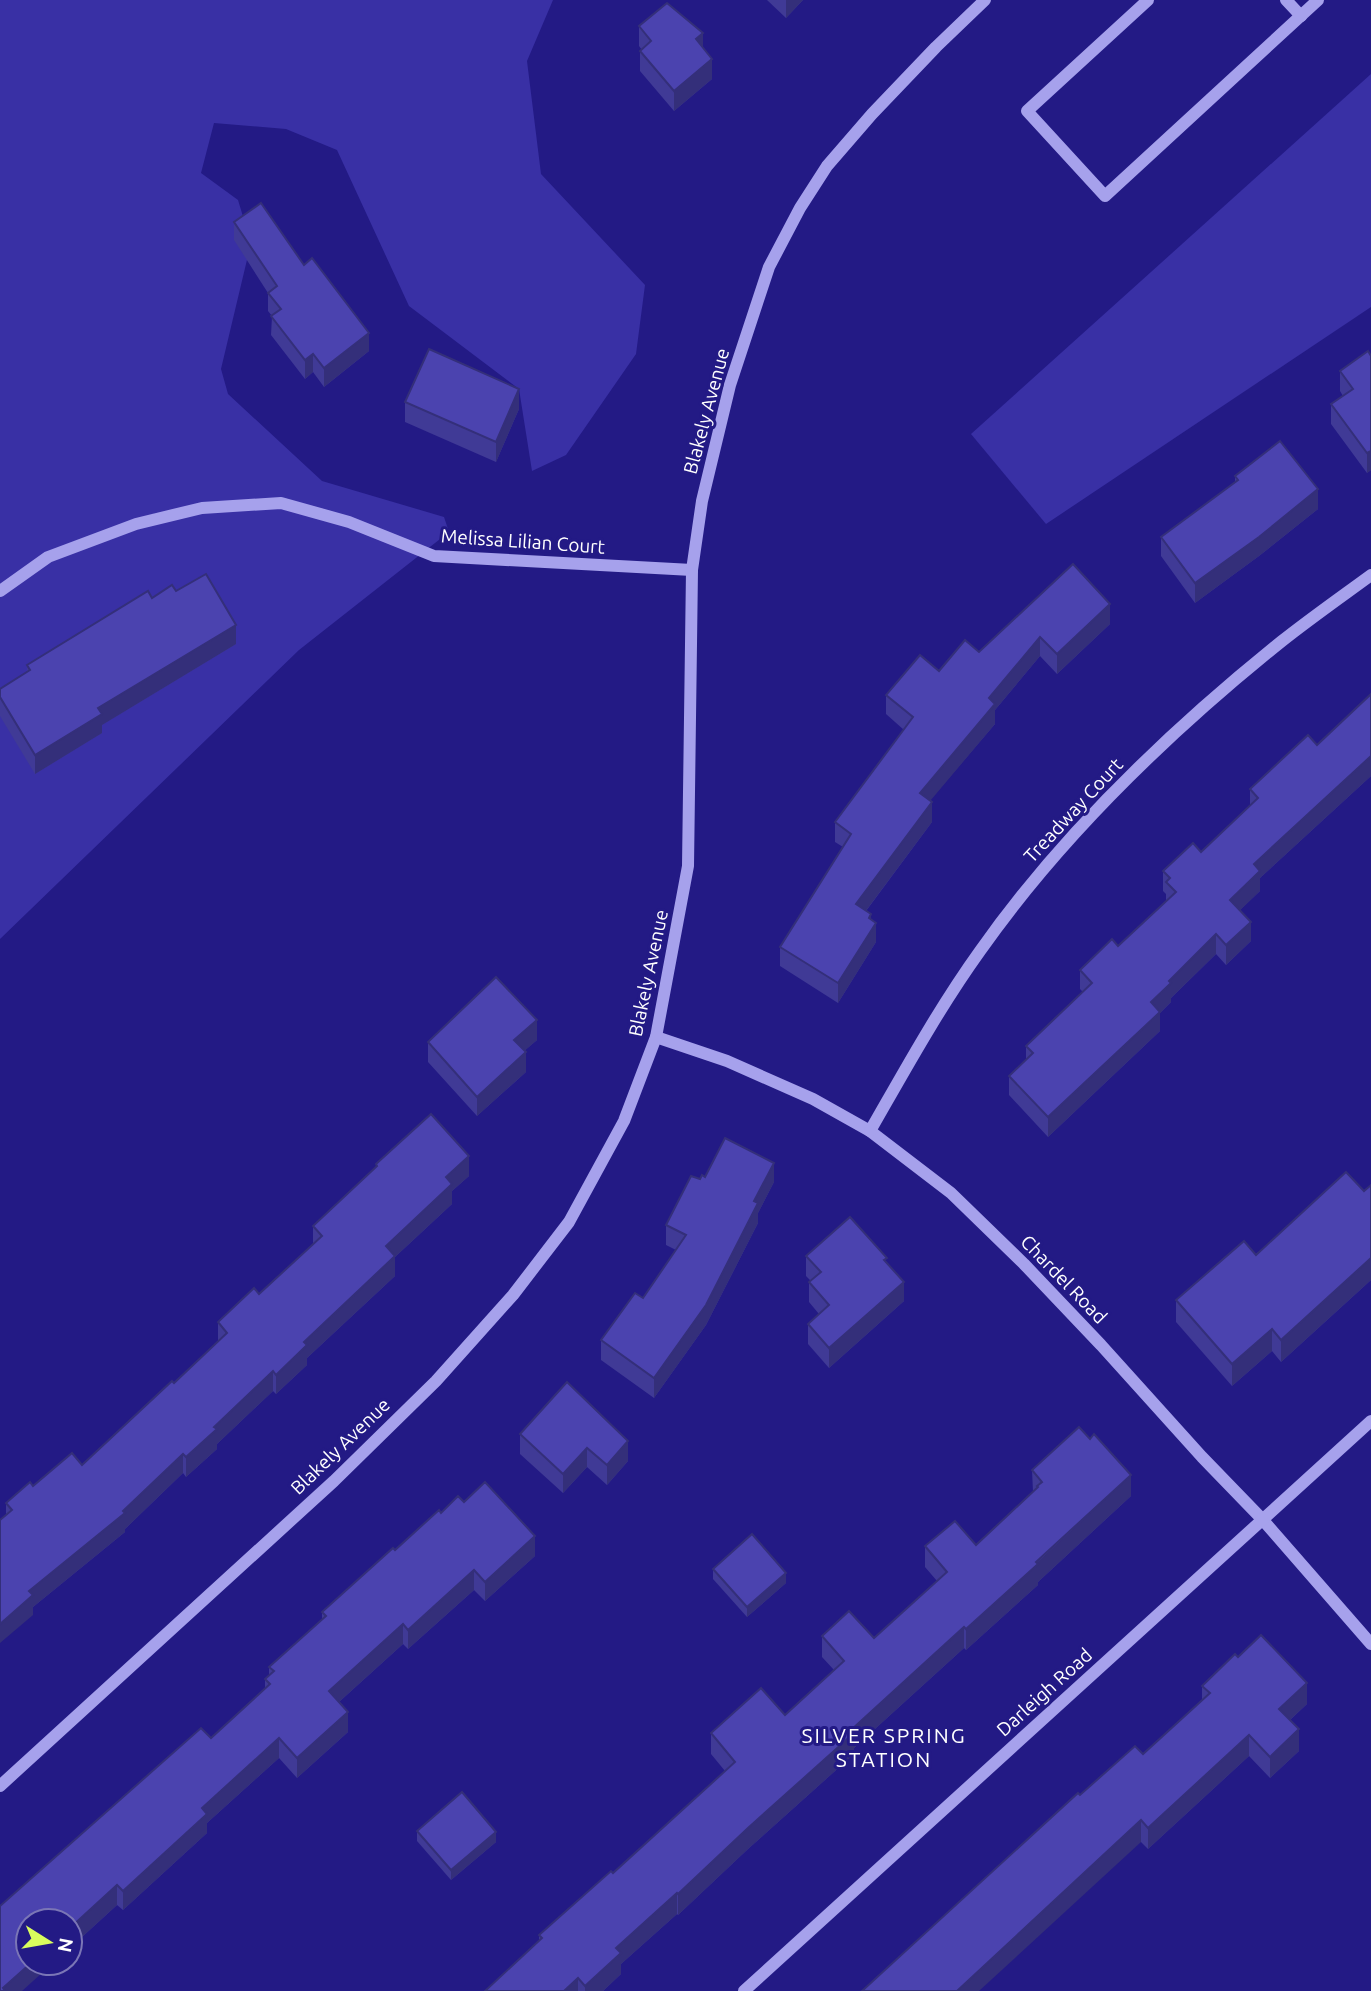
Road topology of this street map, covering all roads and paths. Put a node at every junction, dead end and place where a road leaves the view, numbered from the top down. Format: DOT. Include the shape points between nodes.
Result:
graph roads {
  1 [pos="985,0"];
  2 [pos="1148,0"];
  3 [pos="1286,0"];
  4 [pos="1318,0"];
  5 [pos="1301,16"];
  6 [pos="692,570"];
  7 [pos="1371,575"];
  8 [pos="0,591"];
  9 [pos="656,1037"];
  10 [pos="870,1131"];
  11 [pos="1371,1421"];
  12 [pos="1262,1519"];
  13 [pos="1371,1644"];
  14 [pos="0,1786"];
  15 [pos="744,1991"];
  1 -- 6 [label="street, Blakely Avenue" via="827,166 775,255 730,385 702,501"];
  2 -- 5 [label="street" via="1027,111 1105,196"];
  3 -- 5 [label="street"];
  4 -- 5 [label="street"];
  6 -- 8 [label="street, Melissa Lilian Court" via="434,556 349,522 281,503 202,508 136,524 48,557"];
  6 -- 9 [label="street, Blakely Avenue" via="688,866"];
  7 -- 10 [label="street, Treadway Court" via="1282,641 1097,809 980,951"];
  9 -- 10 [label="street, Chardel Road" via="727,1061 813,1099"];
  9 -- 14 [label="street, Blakely Avenue" via="624,1121 569,1222 513,1295 436,1381 334,1481"];
  10 -- 12 [label="street, Chardel Road" via="951,1193 1024,1264"];
  11 -- 12 [label="street, Darleigh Road"];
  12 -- 13 [label="street, Chardel Road"];
  12 -- 15 [label="street, Darleigh Road"];
}
